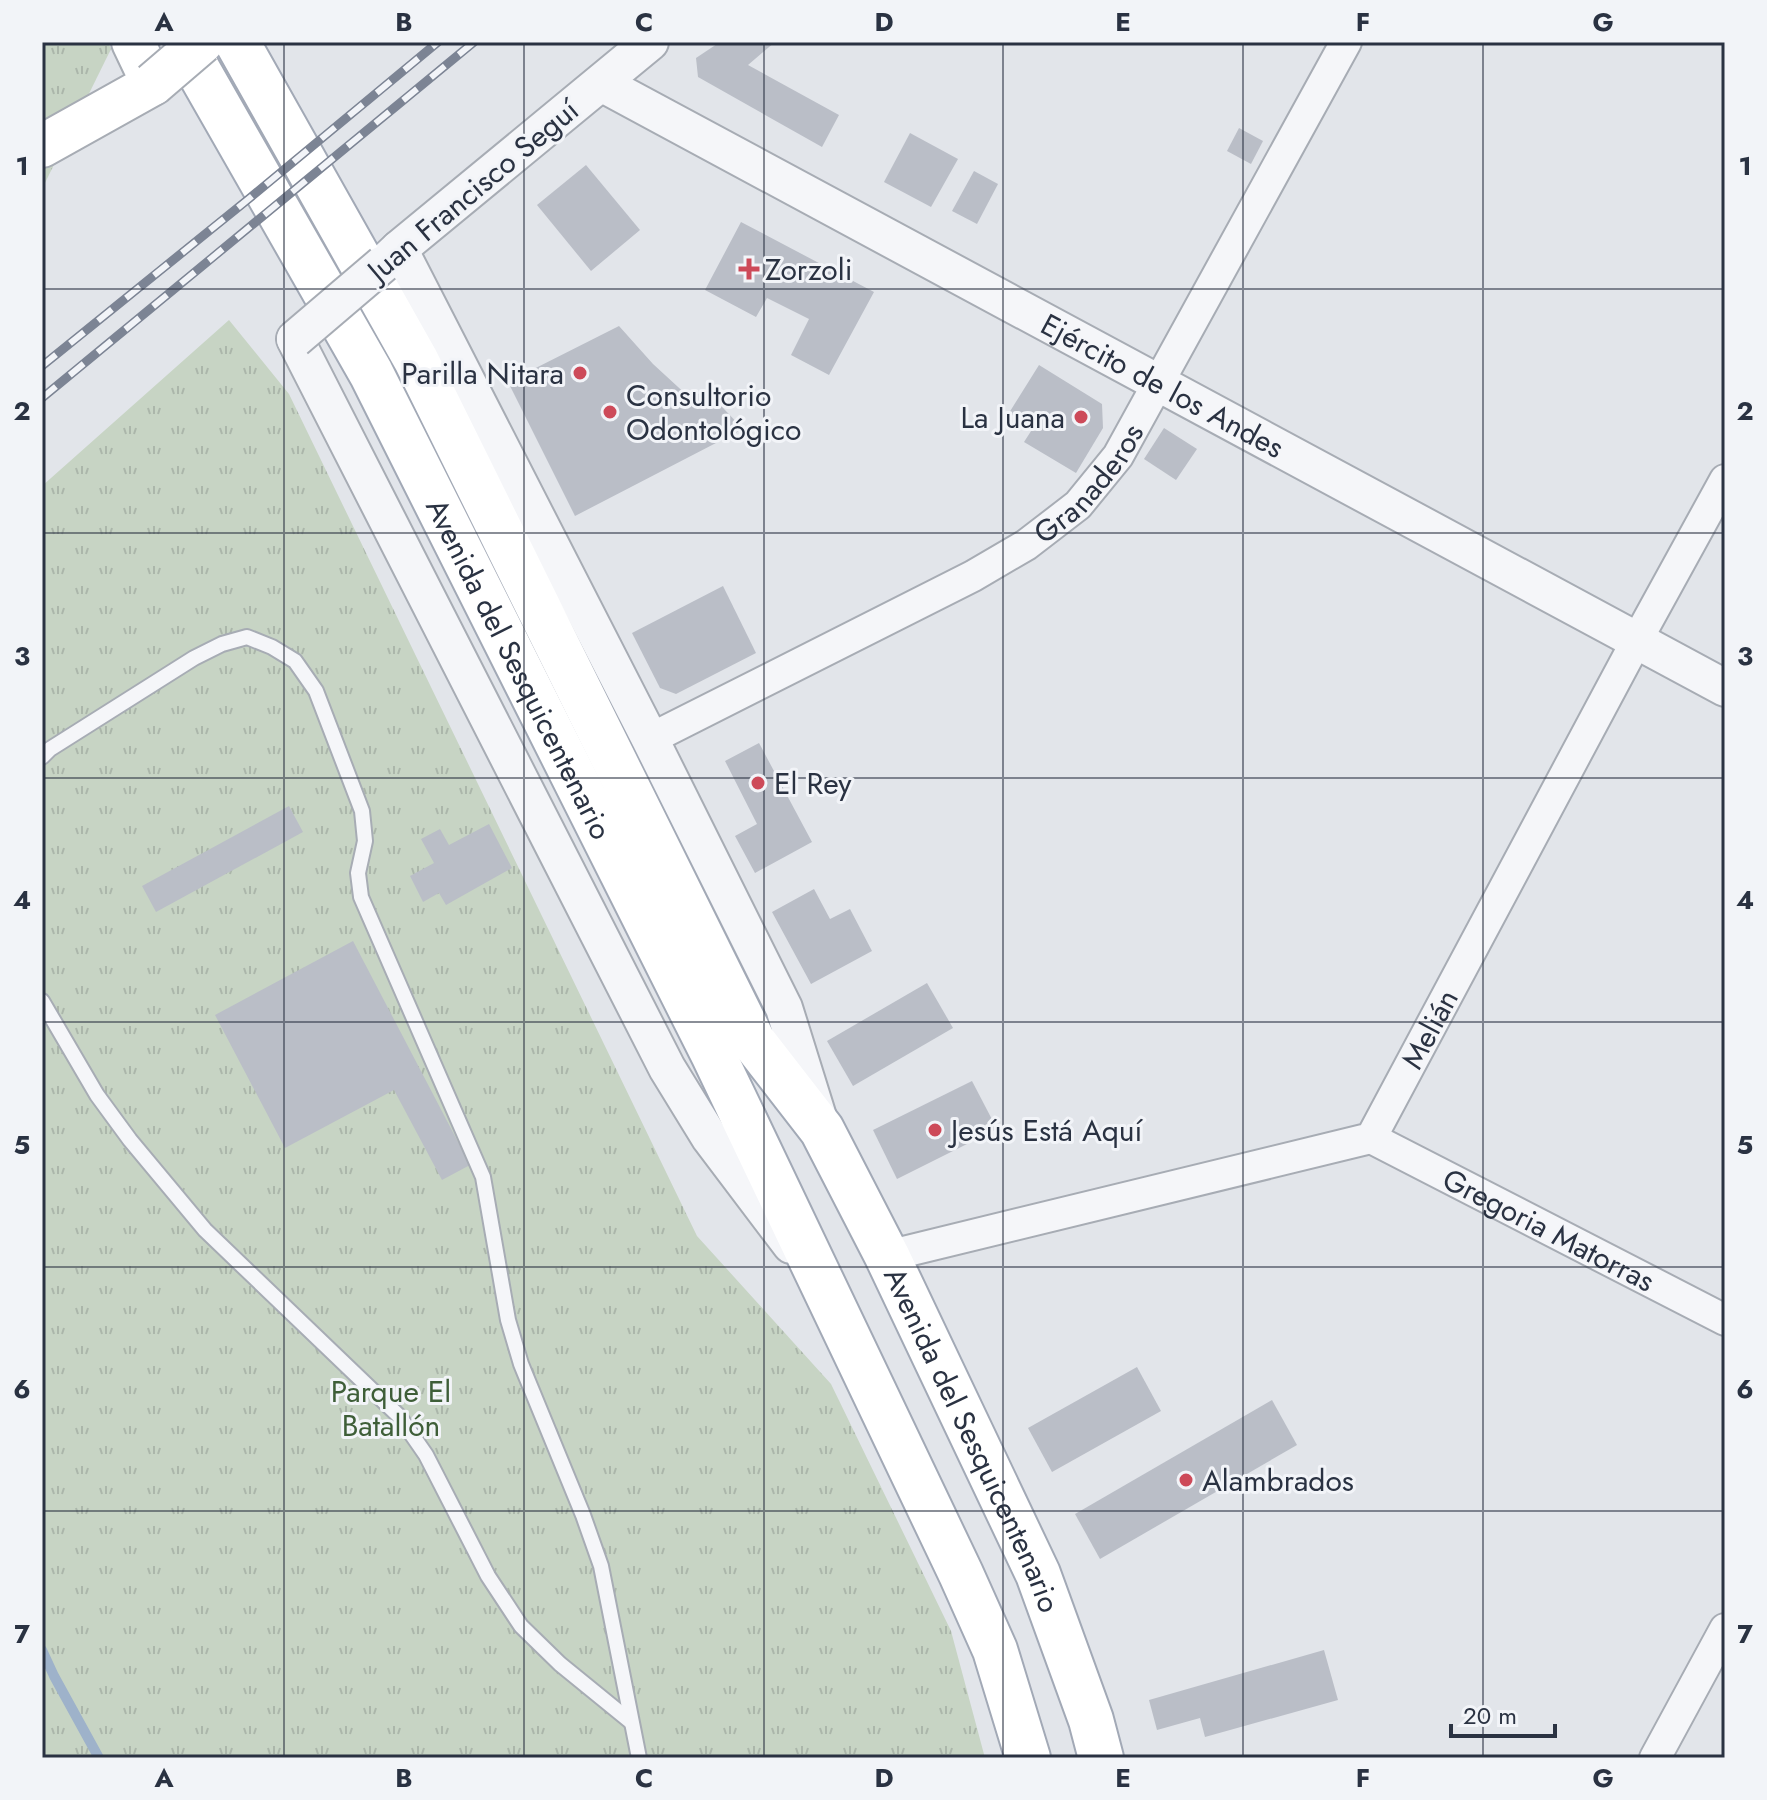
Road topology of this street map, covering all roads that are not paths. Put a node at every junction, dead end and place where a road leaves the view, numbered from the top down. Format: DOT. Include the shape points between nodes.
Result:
graph roads {
  1 [pos="133,42"];
  2 [pos="182,42"];
  3 [pos="202,42"];
  4 [pos="237,42"];
  5 [pos="650,42"];
  6 [pos="1346,42"];
  7 [pos="601,83"];
  8 [pos="153,84"];
  9 [pos="42,146"];
  10 [pos="391,256"];
  11 [pos="295,339"];
  12 [pos="1159,383"];
  13 [pos="1725,480"];
  14 [pos="1637,640"];
  15 [pos="1725,688"];
  16 [pos="650,739"];
  17 [pos="42,757"];
  18 [pos="42,1001"];
  19 [pos="822,1130"];
  20 [pos="1371,1138"];
  21 [pos="887,1256"];
  22 [pos="829,1295"];
  23 [pos="1725,1320"];
  24 [pos="1725,1629"];
  25 [pos="630,1721"];
  26 [pos="639,1758"];
  27 [pos="1028,1758"];
  28 [pos="1101,1758"];
  29 [pos="1655,1758"];
  1 -- 8 [label="main road"];
  2 -- 22 [label="main road, Avenida del Sesquicentenario" via="371,373"];
  3 -- 8 [label="main road, bridge"];
  4 -- 19 [label="main road, Avenida del Sesquicentenario" via="416,360 753,1041"];
  5 -- 7 [label="street, Juan Francisco Seguí"];
  6 -- 12 [label="street, Granaderos"];
  7 -- 10 [label="street, Juan Francisco Seguí"];
  7 -- 12 [label="street, Ejército de los Andes"];
  8 -- 9 [label="main road"];
  10 -- 11 [label="street, Juan Francisco Seguí, bridge"];
  10 -- 16 [label="street, Avenida del Sesquicentenario"];
  11 -- 22 [label="street, Avenida del Sesquicentenario" via="667,1068 710,1138"];
  12 -- 14 [label="street, Ejército de los Andes"];
  12 -- 16 [label="street, Granaderos" via="1118,456 1078,505 1026,545"];
  13 -- 14 [label="street, Melián"];
  14 -- 15 [label="street, Ejército de los Andes"];
  14 -- 20 [label="street, Melián"];
  16 -- 19 [label="street, Avenida del Sesquicentenario" via="784,1008"];
  17 -- 25 [label="lane" via="194,658 247,637 295,661 316,691 362,811 361,897 483,1177 508,1320 601,1566"];
  18 -- 25 [label="lane" via="97,1095 205,1230 399,1416 521,1626"];
  19 -- 21 [label="main road, Avenida del Sesquicentenario"];
  20 -- 21 [label="street"];
  20 -- 23 [label="street, Gregoria Matorras"];
  21 -- 28 [label="main road, Avenida del Sesquicentenario" via="1038,1574"];
  22 -- 27 [label="main road, Avenida del Sesquicentenario" via="995,1650"];
  24 -- 29 [label="street"];
  25 -- 26 [label="lane"];
}
